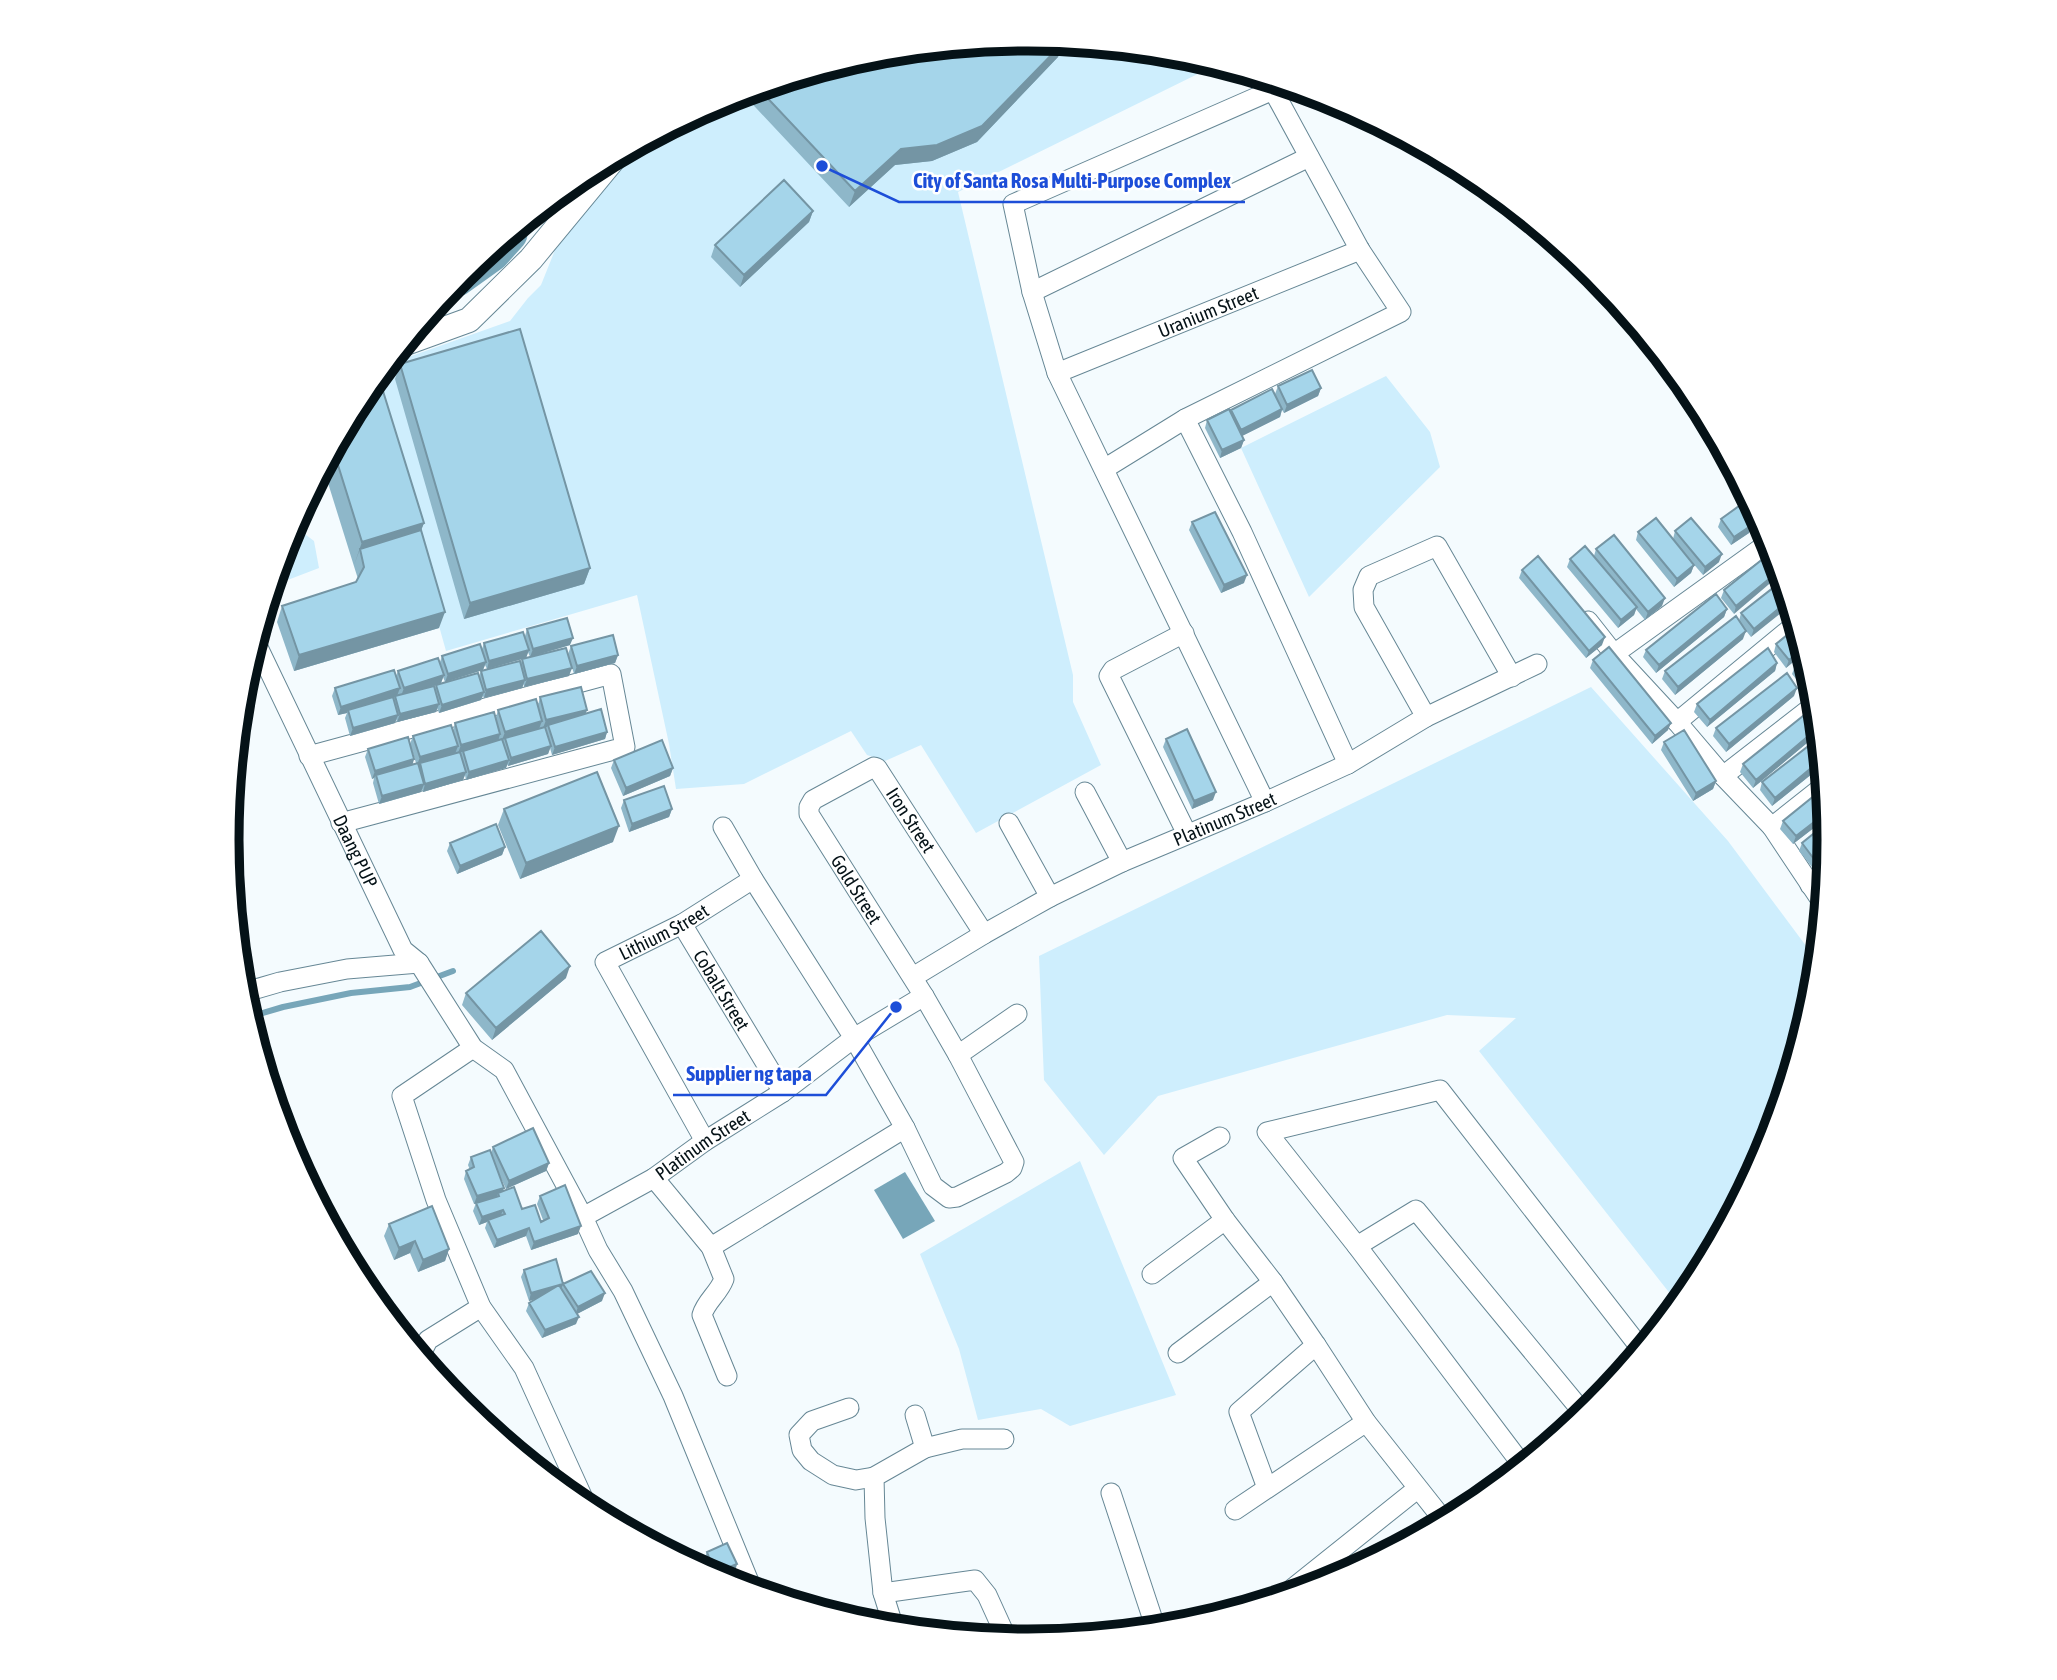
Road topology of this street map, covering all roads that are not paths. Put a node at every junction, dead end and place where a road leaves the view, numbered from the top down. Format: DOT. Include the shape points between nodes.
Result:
graph roads {
  1 [pos="1273,90"];
  2 [pos="1273,90"];
  3 [pos="1309,157"];
  4 [pos="596,180"];
  5 [pos="1360,250"];
  6 [pos="1032,292"];
  7 [pos="420,338"];
  8 [pos="1057,373"];
  9 [pos="1185,419"];
  10 [pos="1104,469"];
  11 [pos="1762,548"];
  12 [pos="1580,611"];
  13 [pos="1789,630"];
  14 [pos="1184,633"];
  15 [pos="262,653"];
  16 [pos="1614,654"];
  17 [pos="1537,664"];
  18 [pos="1512,677"];
  19 [pos="1807,710"];
  20 [pos="1426,716"];
  21 [pos="1677,722"];
  22 [pos="309,755"];
  23 [pos="1349,764"];
  24 [pos="1723,776"];
  25 [pos="1085,792"];
  26 [pos="1816,792"];
  27 [pos="813,800"];
  28 [pos="1265,802"];
  29 [pos="341,823"];
  30 [pos="1009,823"];
  31 [pos="723,827"];
  32 [pos="1772,827"];
  33 [pos="1187,834"];
  34 [pos="1122,862"];
  35 [pos="753,879"];
  36 [pos="1816,880"];
  37 [pos="1810,885"];
  38 [pos="1816,893"];
  39 [pos="1050,897"];
  40 [pos="682,924"];
  41 [pos="984,934"];
  42 [pos="421,966"];
  43 [pos="913,977"];
  44 [pos="253,990"];
  45 [pos="924,996"];
  46 [pos="1017,1014"];
  47 [pos="854,1038"];
  48 [pos="473,1048"];
  49 [pos="958,1055"];
  50 [pos="783,1092"];
  51 [pos="905,1128"];
  52 [pos="1220,1137"];
  53 [pos="705,1141"];
  54 [pos="654,1178"];
  55 [pos="583,1217"];
  56 [pos="1224,1220"];
  57 [pos="1357,1246"];
  58 [pos="711,1247"];
  59 [pos="1152,1274"];
  60 [pos="1273,1282"];
  61 [pos="481,1307"];
  62 [pos="1636,1343"];
  63 [pos="1316,1345"];
  64 [pos="424,1347"];
  65 [pos="1178,1353"];
  66 [pos="727,1376"];
  67 [pos="1578,1406"];
  68 [pos="849,1408"];
  69 [pos="915,1415"];
  70 [pos="1366,1423"];
  71 [pos="1004,1439"];
  72 [pos="925,1448"];
  73 [pos="1518,1459"];
  74 [pos="874,1477"];
  75 [pos="578,1488"];
  76 [pos="1267,1488"];
  77 [pos="1417,1489"];
  78 [pos="1111,1493"];
  79 [pos="1235,1510"];
  80 [pos="1438,1514"];
  81 [pos="747,1577"];
  82 [pos="1305,1579"];
  83 [pos="883,1593"];
  84 [pos="890,1616"];
  85 [pos="1153,1619"];
  86 [pos="1002,1628"];
  1 -- 6 [label="street" via="1013,204"];
  2 -- 3 [label="street"];
  3 -- 5 [label="street"];
  3 -- 6 [label="street"];
  4 -- 7 [label="main road" via="531,259 469,320"];
  5 -- 8 [label="street, Uranium Street"];
  5 -- 9 [label="street" via="1401,312"];
  6 -- 8 [label="street"];
  8 -- 10 [label="street"];
  9 -- 10 [label="street"];
  9 -- 23 [label="street"];
  10 -- 14 [label="street"];
  11 -- 16 [label="street"];
  12 -- 16 [label="street"];
  13 -- 21 [label="street"];
  14 -- 28 [label="street"];
  14 -- 33 [label="street" via="1109,676"];
  15 -- 22 [label="street, Daang PUP"];
  16 -- 21 [label="street"];
  17 -- 18 [label="street, Platinum Street"];
  18 -- 20 [label="street, Platinum Street"];
  18 -- 20 [label="street" via="1437,546 1369,576 1363,590 1364,607"];
  19 -- 24 [label="street"];
  20 -- 23 [label="street, Platinum Street"];
  21 -- 24 [label="street"];
  22 -- 29 [label="street, Daang PUP"];
  22 -- 29 [label="street" via="611,674 625,747"];
  23 -- 28 [label="street, Platinum Street"];
  24 -- 32 [label="street"];
  25 -- 34 [label="street"];
  26 -- 32 [label="street"];
  27 -- 41 [label="street, Iron Street" via="877,768"];
  27 -- 43 [label="street, Gold Street" via="809,814"];
  28 -- 33 [label="street, Platinum Street"];
  29 -- 42 [label="street, Daang PUP" via="403,950"];
  30 -- 39 [label="street"];
  31 -- 35 [label="street"];
  32 -- 37 [label="street"];
  33 -- 34 [label="street, Platinum Street"];
  34 -- 39 [label="street, Platinum Street"];
  35 -- 40 [label="street, Lithium Street"];
  35 -- 47 [label="street"];
  36 -- 37 [label="street"];
  37 -- 38 [label="street"];
  39 -- 41 [label="street, Platinum Street"];
  40 -- 50 [label="street, Cobalt Street"];
  40 -- 53 [label="street, Lithium Street" via="605,962"];
  41 -- 43 [label="street, Platinum Street"];
  42 -- 44 [label="street" via="347,969"];
  42 -- 48 [label="street, Daang PUP"];
  43 -- 45 [label="street, Gold Street"];
  45 -- 47 [label="street, Platinum Street"];
  45 -- 49 [label="street, Gold Street"];
  46 -- 49 [label="street"];
  47 -- 50 [label="street, Platinum Street"];
  47 -- 51 [label="street"];
  48 -- 55 [label="street" via="504,1070"];
  48 -- 61 [label="street" via="402,1096 436,1200"];
  49 -- 51 [label="street, Gold Street" via="1014,1162 1012,1168 949,1198 933,1186"];
  50 -- 53 [label="street, Platinum Street"];
  51 -- 58 [label="street"];
  52 -- 56 [label="street" via="1183,1158"];
  53 -- 54 [label="street, Platinum Street"];
  54 -- 55 [label="street, Platinum Street"];
  54 -- 58 [label="street"];
  55 -- 81 [label="street" via="673,1396"];
  56 -- 59 [label="street"];
  56 -- 60 [label="street"];
  57 -- 62 [label="street" via="1266,1132 1440,1090"];
  57 -- 67 [label="street" via="1416,1210"];
  57 -- 73 [label="street"];
  58 -- 66 [label="street" via="724,1279 702,1315"];
  60 -- 63 [label="street"];
  60 -- 65 [label="street"];
  61 -- 64 [label="street" via="428,1340"];
  61 -- 75 [label="street" via="524,1368"];
  63 -- 70 [label="street"];
  63 -- 76 [label="street" via="1239,1412"];
  68 -- 74 [label="street" via="812,1421 799,1435 802,1450 832,1475 856,1480"];
  69 -- 72 [label="street"];
  70 -- 76 [label="street"];
  70 -- 77 [label="street"];
  71 -- 72 [label="street" via="962,1439"];
  72 -- 74 [label="street"];
  74 -- 83 [label="street"];
  76 -- 79 [label="street"];
  77 -- 80 [label="street"];
  77 -- 82 [label="street"];
  78 -- 85 [label="street"];
  83 -- 84 [label="street"];
  83 -- 86 [label="street" via="975,1580"];
}
